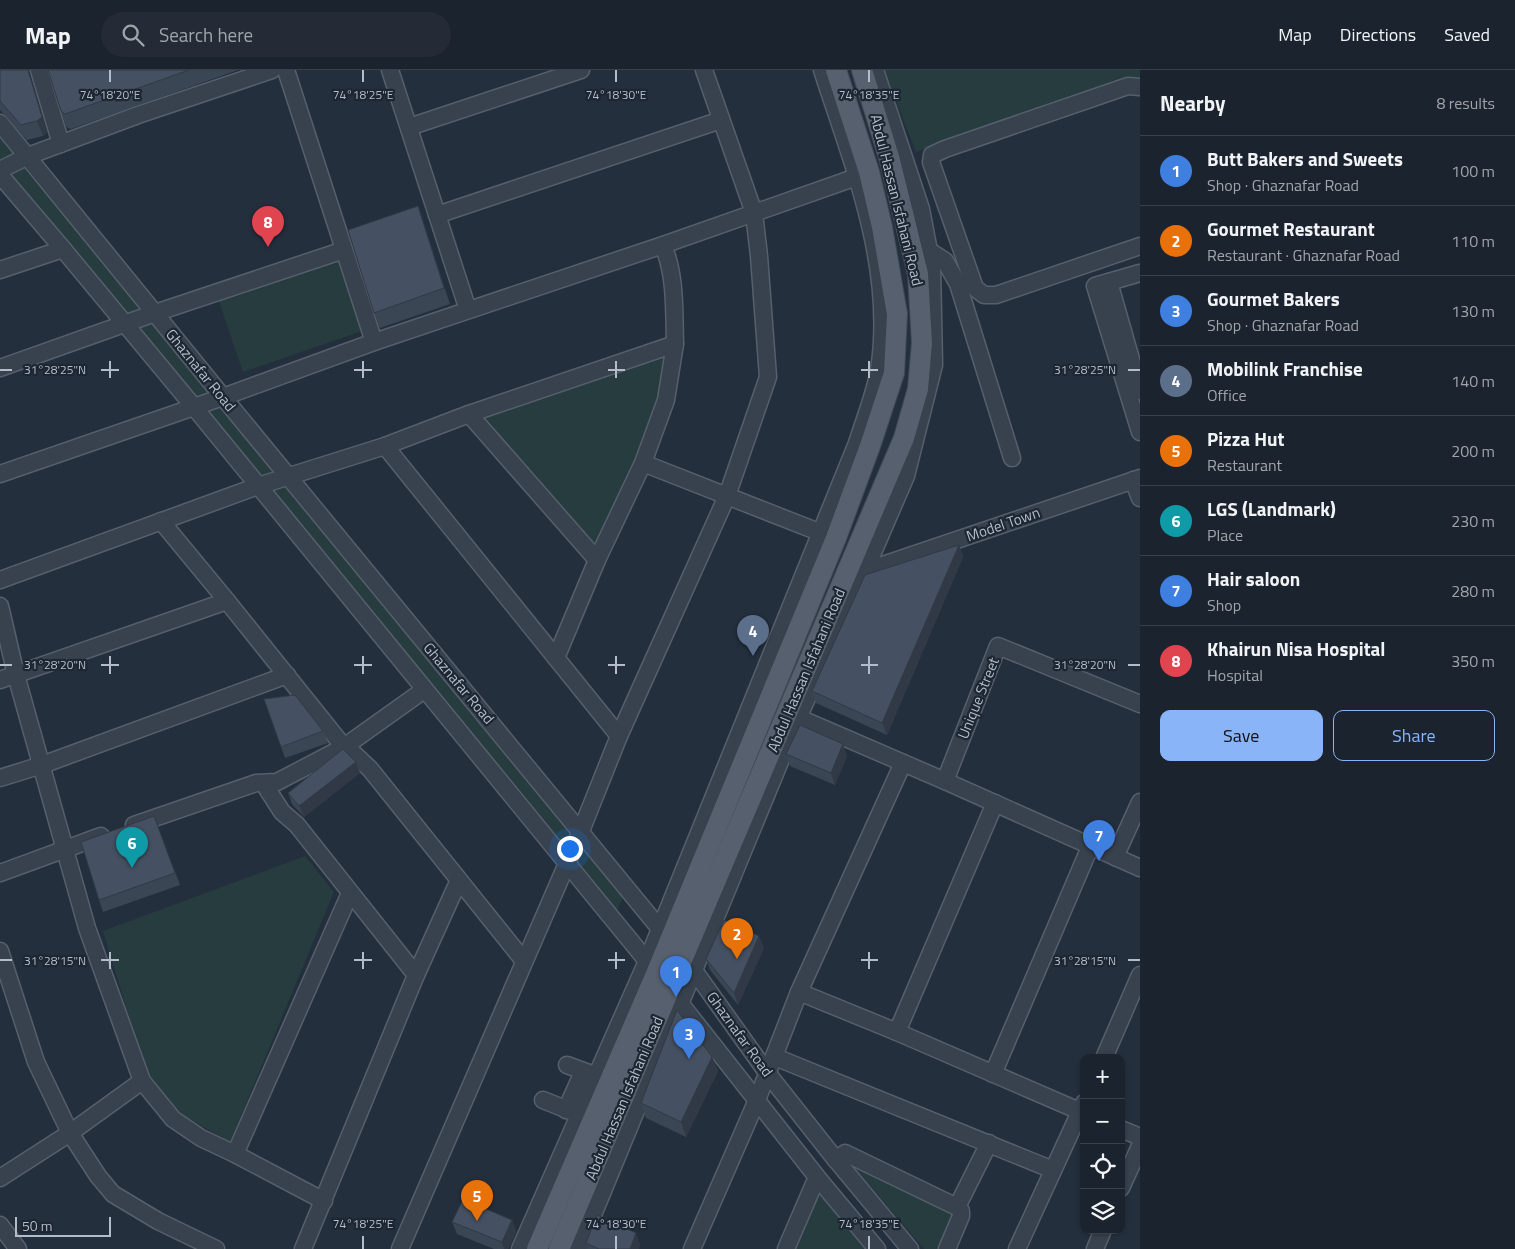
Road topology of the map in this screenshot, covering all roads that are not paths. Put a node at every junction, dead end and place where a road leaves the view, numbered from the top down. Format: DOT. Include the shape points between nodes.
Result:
graph roads {
  1 [pos="40,70"];
  2 [pos="272,70"];
  3 [pos="286,70"];
  4 [pos="390,70"];
  5 [pos="581,70"];
  6 [pos="704,70"];
  7 [pos="822,70"];
  8 [pos="836,70"];
  9 [pos="862,70"];
  10 [pos="874,70"];
  11 [pos="1140,88"];
  12 [pos="721,120"];
  13 [pos="0,123"];
  14 [pos="409,127"];
  15 [pos="61,144"];
  16 [pos="28,156"];
  17 [pos="0,170"];
  18 [pos="863,174"];
  19 [pos="0,175"];
  20 [pos="754,213"];
  21 [pos="437,215"];
  22 [pos="663,245"];
  23 [pos="1140,246"];
  24 [pos="63,249"];
  25 [pos="344,250"];
  26 [pos="928,250"];
  27 [pos="962,251"];
  28 [pos="945,261"];
  29 [pos="0,270"];
  30 [pos="1140,273"];
  31 [pos="1109,282"];
  32 [pos="468,310"];
  33 [pos="154,313"];
  34 [pos="125,325"];
  35 [pos="374,342"];
  36 [pos="676,344"];
  37 [pos="0,368"];
  38 [pos="1140,390"];
  39 [pos="223,397"];
  40 [pos="194,407"];
  41 [pos="469,414"];
  42 [pos="1140,432"];
  43 [pos="386,446"];
  44 [pos="1012,458"];
  45 [pos="643,463"];
  46 [pos="0,474"];
  47 [pos="289,477"];
  48 [pos="1136,479"];
  49 [pos="258,486"];
  50 [pos="727,496"];
  51 [pos="1140,498"];
  52 [pos="161,521"];
  53 [pos="828,535"];
  54 [pos="596,560"];
  55 [pos="865,571"];
  56 [pos="0,580"];
  57 [pos="227,601"];
  58 [pos="0,606"];
  59 [pos="556,658"];
  60 [pos="16,674"];
  61 [pos="286,675"];
  62 [pos="0,680"];
  63 [pos="424,690"];
  64 [pos="1140,704"];
  65 [pos="793,716"];
  66 [pos="619,736"];
  67 [pos="344,748"];
  68 [pos="903,763"];
  69 [pos="42,765"];
  70 [pos="0,778"];
  71 [pos="945,781"];
  72 [pos="264,784"];
  73 [pos="1140,802"];
  74 [pos="995,803"];
  75 [pos="581,831"];
  76 [pos="1090,847"];
  77 [pos="65,849"];
  78 [pos="1115,857"];
  79 [pos="566,863"];
  80 [pos="1140,868"];
  81 [pos="0,873"];
  82 [pos="459,880"];
  83 [pos="350,893"];
  84 [pos="665,935"];
  85 [pos="0,951"];
  86 [pos="524,961"];
  87 [pos="688,963"];
  88 [pos="652,967"];
  89 [pos="416,975"];
  90 [pos="1140,975"];
  91 [pos="799,992"];
  92 [pos="675,997"];
  93 [pos="897,1032"];
  94 [pos="1106,1054"];
  95 [pos="775,1057"];
  96 [pos="567,1065"];
  97 [pos="768,1074"];
  98 [pos="993,1074"];
  99 [pos="596,1076"];
  100 [pos="142,1081"];
  101 [pos="543,1100"];
  102 [pos="758,1100"];
  103 [pos="1080,1108"];
  104 [pos="1080,1113"];
  105 [pos="579,1115"];
  106 [pos="1125,1131"];
  107 [pos="70,1133"];
  108 [pos="1140,1137"];
  109 [pos="989,1143"];
  110 [pos="1140,1146"];
  111 [pos="236,1154"];
  112 [pos="836,1160"];
  113 [pos="1054,1170"];
  114 [pos="0,1178"];
  115 [pos="817,1178"];
  116 [pos="1125,1179"];
  117 [pos="324,1201"];
  118 [pos="957,1207"];
  119 [pos="0,1225"];
  120 [pos="1101,1234"];
  121 [pos="18,1249"];
  122 [pos="216,1249"];
  123 [pos="303,1249"];
  124 [pos="400,1249"];
  125 [pos="520,1249"];
  126 [pos="537,1249"];
  127 [pos="559,1249"];
  128 [pos="579,1249"];
  129 [pos="692,1249"];
  130 [pos="786,1249"];
  131 [pos="876,1249"];
  132 [pos="910,1249"];
  133 [pos="947,1249"];
  134 [pos="1017,1249"];
  135 [pos="1094,1249"];
  1 -- 15 [label="street"];
  2 -- 15 [label="street"];
  3 -- 25 [label="street"];
  4 -- 14 [label="street"];
  5 -- 14 [label="street"];
  6 -- 12 [label="street"];
  7 -- 18 [label="street"];
  8 -- 18 [label="main road, Abdul Hassan Isfahani Road"];
  9 -- 65 [label="main road, Abdul Hassan Isfahani Road" via="890,157 918,274 922,343 918,389 904,438"];
  10 -- 26 [label="street" via="921,209"];
  11 -- 27 [label="street" via="1128,86 932,155 931,162"];
  12 -- 20 [label="street"];
  12 -- 21 [label="street"];
  13 -- 16 [label="street, Ghaznafar Road"];
  14 -- 21 [label="street"];
  15 -- 16 [label="street"];
  16 -- 17 [label="street"];
  16 -- 33 [label="street, Ghaznafar Road"];
  18 -- 20 [label="street"];
  18 -- 53 [label="main road, Abdul Hassan Isfahani Road" via="882,227 898,314 894,373 870,446"];
  19 -- 24 [label="street, Ghaznafar Road"];
  20 -- 22 [label="street"];
  20 -- 50 [label="street" via="768,377"];
  21 -- 32 [label="street"];
  22 -- 32 [label="street"];
  22 -- 36 [label="street" via="674,292"];
  23 -- 27 [label="street" via="996,295 984,295 975,288"];
  24 -- 29 [label="street"];
  24 -- 34 [label="street, Ghaznafar Road"];
  25 -- 33 [label="street"];
  25 -- 35 [label="street"];
  26 -- 28 [label="street"];
  26 -- 55 [label="street" via="932,267 934,365 906,476"];
  27 -- 28 [label="street"];
  28 -- 44 [label="street" via="958,284"];
  30 -- 31 [label="street"];
  31 -- 38 [label="street"];
  31 -- 42 [label="street" via="1095,286"];
  32 -- 35 [label="street"];
  33 -- 34 [label="street"];
  33 -- 39 [label="street, Ghaznafar Road"];
  34 -- 37 [label="street"];
  34 -- 40 [label="street, Ghaznafar Road"];
  35 -- 39 [label="street"];
  36 -- 41 [label="street"];
  36 -- 45 [label="street" via="666,400"];
  39 -- 40 [label="street"];
  39 -- 47 [label="street, Ghaznafar Road"];
  40 -- 46 [label="street"];
  40 -- 49 [label="street, Ghaznafar Road"];
  41 -- 43 [label="street"];
  41 -- 54 [label="street"];
  43 -- 47 [label="street"];
  43 -- 59 [label="street"];
  45 -- 50 [label="street"];
  45 -- 54 [label="street"];
  47 -- 49 [label="street"];
  47 -- 75 [label="street, Ghaznafar Road"];
  48 -- 51 [label="street"];
  48 -- 55 [label="street, Model Town"];
  49 -- 52 [label="street"];
  49 -- 63 [label="street, Ghaznafar Road"];
  50 -- 53 [label="street"];
  50 -- 66 [label="street"];
  52 -- 56 [label="street"];
  52 -- 57 [label="street"];
  53 -- 84 [label="main road, Abdul Hassan Isfahani Road"];
  54 -- 59 [label="street"];
  55 -- 65 [label="street"];
  57 -- 60 [label="street"];
  57 -- 61 [label="street"];
  58 -- 60 [label="street"];
  59 -- 66 [label="street"];
  60 -- 62 [label="street"];
  60 -- 69 [label="street"];
  61 -- 67 [label="street"];
  61 -- 69 [label="street"];
  63 -- 67 [label="street"];
  63 -- 79 [label="street, Ghaznafar Road"];
  64 -- 71 [label="street, Unique Street" via="998,646"];
  65 -- 68 [label="street"];
  65 -- 87 [label="main road, Abdul Hassan Isfahani Road"];
  66 -- 75 [label="street"];
  67 -- 72 [label="street" via="277,782"];
  67 -- 82 [label="street" via="370,769"];
  68 -- 71 [label="street"];
  68 -- 91 [label="street"];
  69 -- 70 [label="street"];
  69 -- 77 [label="street"];
  71 -- 74 [label="street"];
  72 -- 77 [label="street" via="256,783"];
  72 -- 83 [label="street" via="282,812 297,825"];
  73 -- 78 [label="street"];
  74 -- 76 [label="street"];
  74 -- 93 [label="street"];
  75 -- 79 [label="street"];
  75 -- 84 [label="street, Ghaznafar Road"];
  76 -- 78 [label="street"];
  76 -- 98 [label="street"];
  77 -- 81 [label="street"];
  77 -- 100 [label="street" via="88,928"];
  78 -- 80 [label="street"];
  79 -- 86 [label="street"];
  79 -- 88 [label="street, Ghaznafar Road"];
  82 -- 86 [label="street"];
  82 -- 89 [label="street"];
  83 -- 89 [label="street"];
  83 -- 111 [label="street"];
  84 -- 87 [label="street, Ghaznafar Road"];
  84 -- 88 [label="main road, Abdul Hassan Isfahani Road"];
  85 -- 107 [label="street" via="36,1062"];
  86 -- 124 [label="street"];
  87 -- 92 [label="main road, Abdul Hassan Isfahani Road"];
  87 -- 97 [label="street, Ghaznafar Road"];
  88 -- 92 [label="street, Ghaznafar Road"];
  88 -- 99 [label="main road, Abdul Hassan Isfahani Road"];
  89 -- 117 [label="street"];
  90 -- 94 [label="street"];
  91 -- 93 [label="street"];
  91 -- 95 [label="street"];
  92 -- 102 [label="street, Ghaznafar Road"];
  92 -- 127 [label="main road, Abdul Hassan Isfahani Road"];
  92 -- 128 [label="street"];
  93 -- 98 [label="street"];
  95 -- 97 [label="street"];
  95 -- 109 [label="street"];
  96 -- 99 [label="street"];
  97 -- 102 [label="street"];
  97 -- 112 [label="street, Ghaznafar Road"];
  98 -- 103 [label="street"];
  99 -- 105 [label="main road, Abdul Hassan Isfahani Road"];
  99 -- 105 [label="street"];
  100 -- 107 [label="street"];
  100 -- 111 [label="street" via="173,1119 201,1138"];
  101 -- 105 [label="street"];
  102 -- 115 [label="street, Ghaznafar Road"];
  102 -- 129 [label="street"];
  104 -- 113 [label="street"];
  105 -- 125 [label="street"];
  105 -- 126 [label="main road, Abdul Hassan Isfahani Road"];
  106 -- 108 [label="street"];
  107 -- 114 [label="street"];
  107 -- 122 [label="street" via="113,1194 158,1221"];
  109 -- 113 [label="street"];
  109 -- 118 [label="street"];
  110 -- 116 [label="street"];
  111 -- 117 [label="street"];
  112 -- 118 [label="street" via="845,1153"];
  112 -- 132 [label="street, Ghaznafar Road"];
  113 -- 134 [label="street"];
  115 -- 130 [label="street"];
  115 -- 131 [label="street, Ghaznafar Road"];
  117 -- 123 [label="street"];
  118 -- 133 [label="street" via="961,1216"];
  119 -- 121 [label="street"];
  120 -- 135 [label="street"];
}
